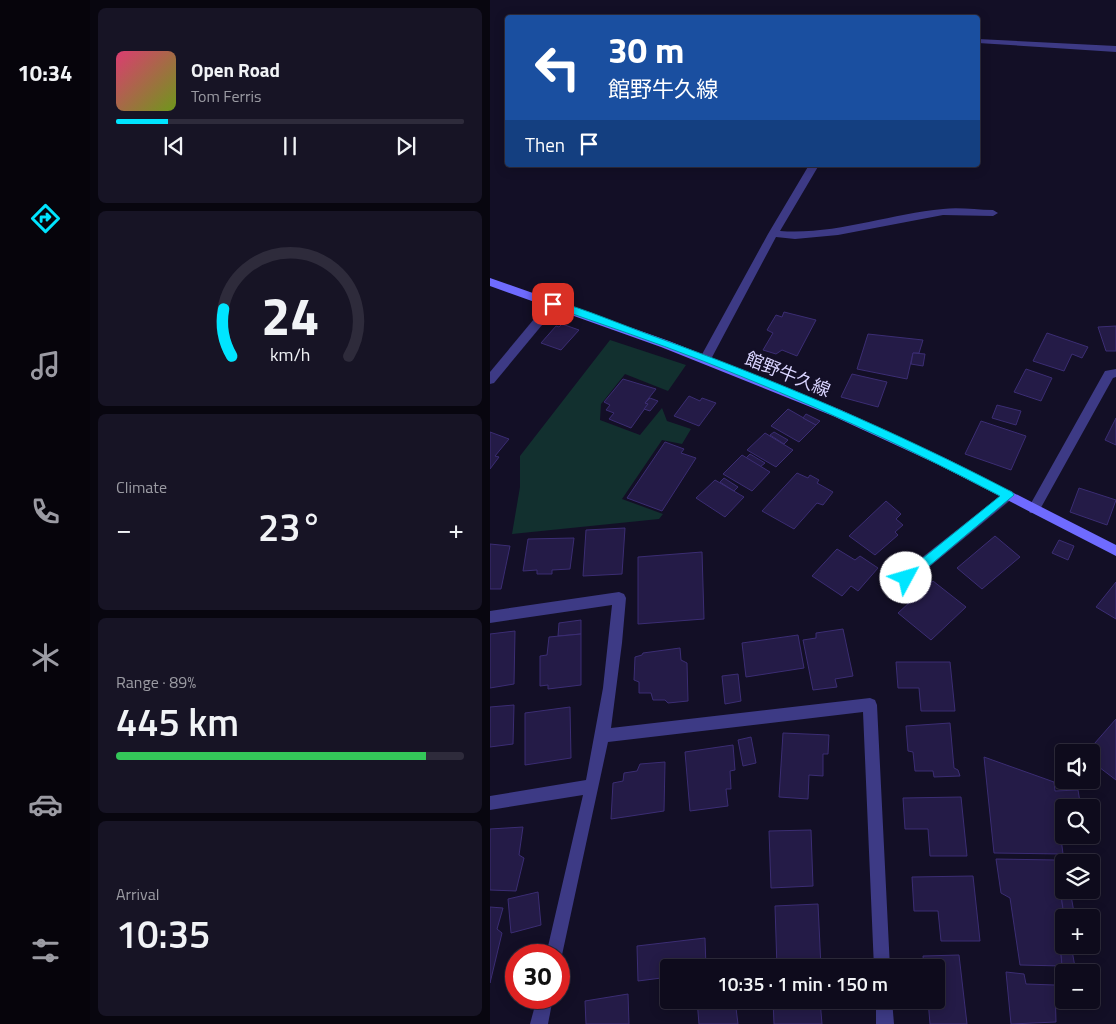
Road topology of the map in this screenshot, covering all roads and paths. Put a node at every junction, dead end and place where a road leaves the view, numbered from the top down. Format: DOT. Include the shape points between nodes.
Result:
graph roads {
  1 [pos="980,41"];
  2 [pos="1116,49"];
  3 [pos="813,167"];
  4 [pos="993,213"];
  5 [pos="773,234"];
  6 [pos="490,282"];
  7 [pos="553,304"];
  8 [pos="706,358"];
  9 [pos="1116,372"];
  10 [pos="490,380"];
  11 [pos="1008,495"];
  12 [pos="1034,509"];
  13 [pos="1116,551"];
  14 [pos="906,578"];
  15 [pos="490,617"];
  16 [pos="603,736"];
  17 [pos="591,786"];
  18 [pos="490,803"];
  19 [pos="556,944"];
  20 [pos="882,959"];
  21 [pos="542,1009"];
  22 [pos="884,1009"];
  23 [pos="539,1024"];
  24 [pos="885,1024"];
  1 -- 2 [label="street"];
  3 -- 5 [label="street"];
  4 -- 5 [label="street" via="944,212 833,233 804,236"];
  5 -- 8 [label="street"];
  6 -- 7 [label="main road, 館野牛久線"];
  7 -- 8 [label="main road, 館野牛久線"];
  7 -- 10 [label="street"];
  8 -- 11 [label="main road, 館野牛久線" via="838,413"];
  9 -- 12 [label="street" via="1109,374"];
  11 -- 12 [label="main road, 館野牛久線"];
  11 -- 14 [label="street"];
  12 -- 13 [label="main road, 館野牛久線"];
  15 -- 16 [label="street" via="619,598"];
  16 -- 17 [label="street"];
  16 -- 20 [label="street" via="870,705"];
  17 -- 18 [label="street"];
  17 -- 19 [label="street"];
  21 -- 23 [label="street"];
  22 -- 24 [label="street"];
}
